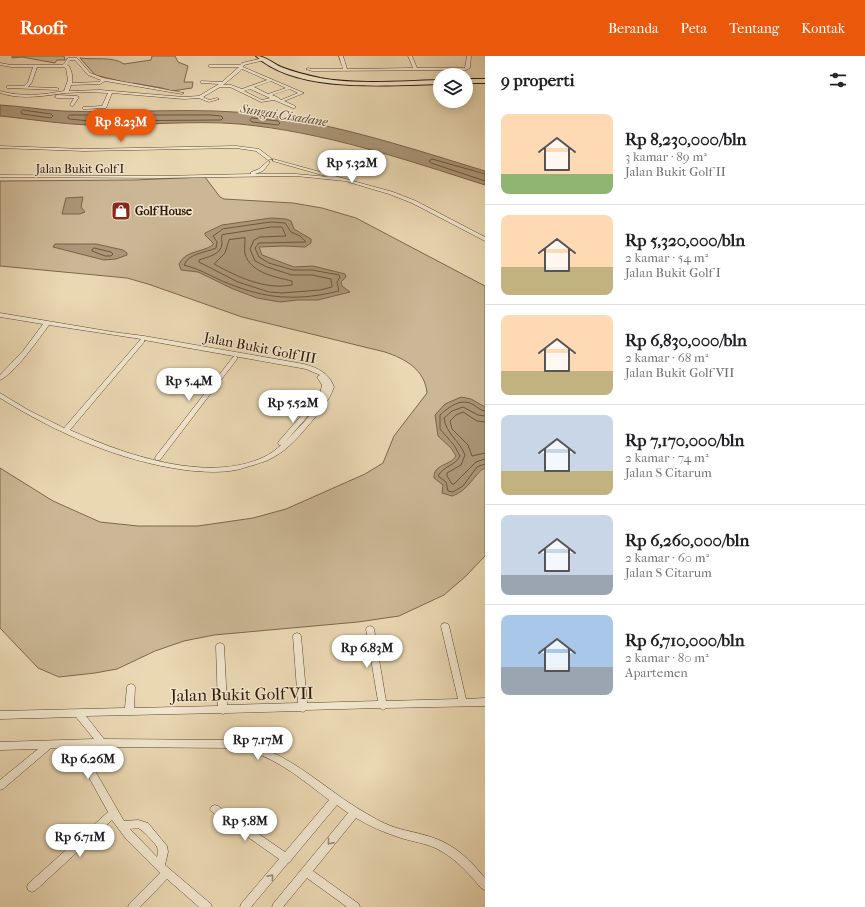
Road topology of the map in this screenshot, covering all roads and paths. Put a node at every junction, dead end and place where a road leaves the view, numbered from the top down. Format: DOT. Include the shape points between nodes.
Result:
graph roads {
  1 [pos="341,56"];
  2 [pos="410,56"];
  3 [pos="469,56"];
  4 [pos="262,57"];
  5 [pos="69,58"];
  6 [pos="0,64"];
  7 [pos="35,66"];
  8 [pos="64,66"];
  9 [pos="210,66"];
  10 [pos="241,67"];
  11 [pos="345,68"];
  12 [pos="414,68"];
  13 [pos="473,79"];
  14 [pos="485,79"];
  15 [pos="103,80"];
  16 [pos="270,80"];
  17 [pos="473,80"];
  18 [pos="433,81"];
  19 [pos="202,82"];
  20 [pos="69,84"];
  21 [pos="221,85"];
  22 [pos="8,86"];
  23 [pos="250,87"];
  24 [pos="25,88"];
  25 [pos="289,88"];
  26 [pos="57,89"];
  27 [pos="241,90"];
  28 [pos="103,91"];
  29 [pos="0,92"];
  30 [pos="66,92"];
  31 [pos="111,92"];
  32 [pos="59,94"];
  33 [pos="22,95"];
  34 [pos="269,95"];
  35 [pos="201,96"];
  36 [pos="276,98"];
  37 [pos="215,100"];
  38 [pos="281,101"];
  39 [pos="72,105"];
  40 [pos="293,107"];
  41 [pos="85,108"];
  42 [pos="0,149"];
  43 [pos="271,160"];
  44 [pos="261,170"];
  45 [pos="249,175"];
  46 [pos="267,175"];
  47 [pos="320,175"];
  48 [pos="0,176"];
  49 [pos="160,177"];
  50 [pos="0,179"];
  51 [pos="485,239"];
  52 [pos="0,315"];
  53 [pos="47,323"];
  54 [pos="113,334"];
  55 [pos="142,341"];
  56 [pos="235,358"];
  57 [pos="0,378"];
  58 [pos="0,395"];
  59 [pos="45,422"];
  60 [pos="67,429"];
  61 [pos="158,458"];
  62 [pos="445,626"];
  63 [pos="370,629"];
  64 [pos="297,636"];
  65 [pos="220,646"];
  66 [pos="131,686"];
  67 [pos="485,702"];
  68 [pos="463,703"];
  69 [pos="383,706"];
  70 [pos="303,708"];
  71 [pos="223,710"];
  72 [pos="129,712"];
  73 [pos="78,713"];
  74 [pos="0,715"];
  75 [pos="102,743"];
  76 [pos="50,744"];
  77 [pos="70,744"];
  78 [pos="0,746"];
  79 [pos="89,769"];
  80 [pos="0,786"];
  81 [pos="336,799"];
  82 [pos="215,809"];
  83 [pos="355,812"];
  84 [pos="114,813"];
  85 [pos="122,826"];
  86 [pos="286,859"];
  87 [pos="163,869"];
  88 [pos="306,872"];
  89 [pos="485,885"];
  90 [pos="32,887"];
  91 [pos="133,907"];
  92 [pos="207,907"];
  93 [pos="245,907"];
  94 [pos="277,907"];
  95 [pos="355,907"];
  1 -- 11 [label="street"];
  2 -- 12 [label="street"];
  3 -- 12 [label="street" via="466,69"];
  4 -- 10 [label="street"];
  4 -- 18 [label="main road" via="284,71 321,79 356,82"];
  5 -- 8 [label="street"];
  5 -- 15 [label="street" via="76,59 89,74"];
  6 -- 7 [label="street"];
  7 -- 8 [label="street"];
  7 -- 24 [label="street"];
  8 -- 20 [label="street" via="71,72"];
  9 -- 10 [label="street"];
  10 -- 16 [label="street"];
  10 -- 21 [label="street"];
  11 -- 11 [label="street" via="312,70 308,68"];
  11 -- 12 [label="street"];
  13 -- 14 [label="main road"];
  14 -- 17 [label="main road"];
  15 -- 20 [label="street"];
  15 -- 28 [label="street" via="107,86"];
  15 -- 35 [label="street"];
  16 -- 23 [label="street"];
  16 -- 25 [label="street"];
  19 -- 21 [label="street"];
  20 -- 30 [label="street"];
  21 -- 27 [label="street"];
  21 -- 35 [label="street"];
  22 -- 24 [label="street"];
  23 -- 27 [label="street"];
  23 -- 34 [label="street"];
  24 -- 26 [label="street"];
  24 -- 33 [label="street"];
  25 -- 34 [label="street"];
  25 -- 38 [label="street" via="302,93"];
  27 -- 36 [label="street" via="262,101"];
  28 -- 30 [label="street"];
  28 -- 31 [label="street"];
  29 -- 33 [label="street"];
  30 -- 32 [label="street"];
  31 -- 35 [label="street" via="184,98"];
  31 -- 41 [label="street" via="102,108"];
  32 -- 33 [label="street"];
  32 -- 39 [label="street" via="57,97 77,97"];
  34 -- 36 [label="street"];
  35 -- 37 [label="street"];
  36 -- 38 [label="street"];
  38 -- 40 [label="street"];
  42 -- 43 [label="street" via="83,151 243,148 257,150"];
  43 -- 44 [label="street, Jalan Bukit Golf I"];
  43 -- 47 [label="street, Jalan Bukit Golf I"];
  44 -- 45 [label="street, Jalan Bukit Golf I"];
  44 -- 46 [label="street"];
  45 -- 46 [label="street, Jalan Bukit Golf I"];
  45 -- 49 [label="street, Jalan Bukit Golf I"];
  46 -- 47 [label="street, Jalan Bukit Golf I"];
  47 -- 51 [label="street, Jalan Bukit Golf I" via="391,193 414,202"];
  48 -- 49 [label="street, Jalan Bukit Golf I"];
  49 -- 50 [label="street, Jalan Bukit Golf I" via="127,180"];
  52 -- 53 [label="street, Jalan Bukit Golf III"];
  53 -- 54 [label="street, Jalan Bukit Golf III"];
  53 -- 57 [label="street" via="29,349"];
  54 -- 55 [label="street, Jalan Bukit Golf III"];
  54 -- 59 [label="street, Jalan Bukit Golf III" via="309,368 328,380 331,391 293,438 276,453 257,462 218,470 196,470 148,460 83,439"];
  55 -- 56 [label="street, Jalan Bukit Golf III"];
  55 -- 60 [label="street"];
  56 -- 61 [label="street"];
  56 -- 61 [label="street, Jalan Bukit Golf III" via="310,372 322,380 325,391 284,441 257,458 235,464 212,466"];
  58 -- 59 [label="street, Jalan Bukit Golf III"];
  59 -- 60 [label="street, Jalan Bukit Golf III"];
  60 -- 61 [label="street, Jalan Bukit Golf III"];
  62 -- 68 [label="street"];
  63 -- 69 [label="street"];
  64 -- 70 [label="street"];
  65 -- 71 [label="street"];
  66 -- 72 [label="street"];
  67 -- 68 [label="street, Jalan Bukit Golf VII"];
  68 -- 69 [label="street, Jalan Bukit Golf VII"];
  69 -- 70 [label="street, Jalan Bukit Golf VII"];
  70 -- 71 [label="street, Jalan Bukit Golf VII"];
  71 -- 72 [label="street, Jalan Bukit Golf VII"];
  72 -- 73 [label="street, Jalan Bukit Golf VII"];
  73 -- 74 [label="street, Jalan Bukit Golf VII"];
  73 -- 75 [label="street"];
  75 -- 77 [label="street"];
  75 -- 79 [label="street"];
  75 -- 81 [label="street" via="246,746 274,756"];
  76 -- 77 [label="street"];
  76 -- 78 [label="street"];
  76 -- 80 [label="street"];
  77 -- 79 [label="street"];
  79 -- 84 [label="street"];
  81 -- 83 [label="street"];
  81 -- 86 [label="street"];
  82 -- 86 [label="street"];
  83 -- 88 [label="street, one-way"];
  83 -- 89 [label="street" via="379,825 445,848 468,866"];
  84 -- 85 [label="street"];
  84 -- 90 [label="street"];
  85 -- 87 [label="street"];
  85 -- 87 [label="street" via="145,826 162,846"];
  93 -- 86 [label="street, one-way"];
  87 -- 91 [label="street"];
  87 -- 92 [label="street"];
  88 -- 94 [label="street"];
  88 -- 95 [label="street"];
}
